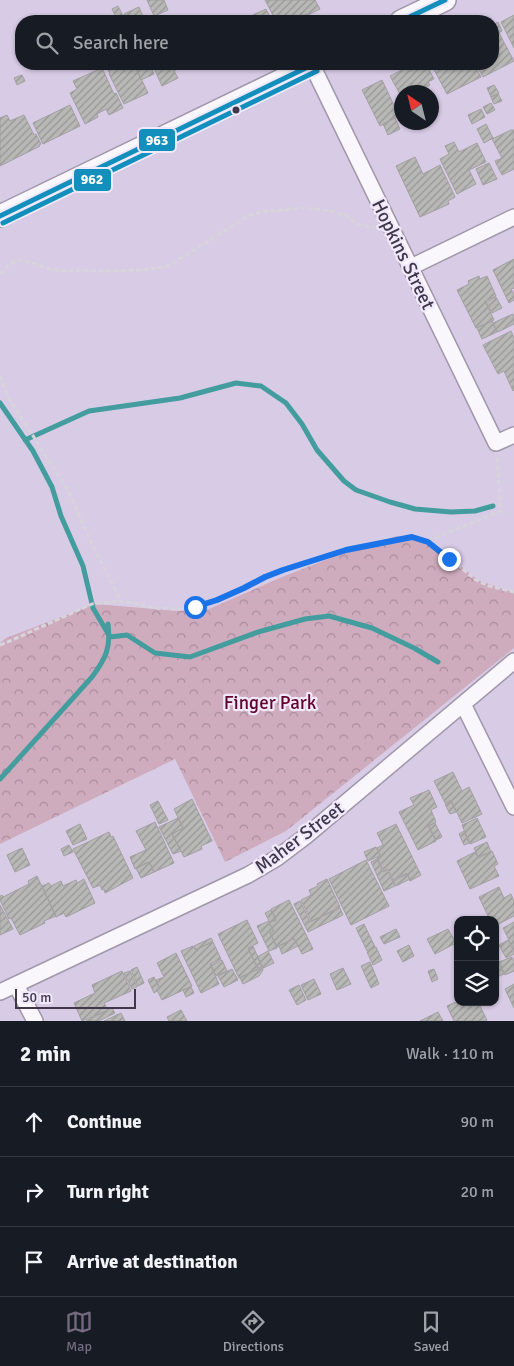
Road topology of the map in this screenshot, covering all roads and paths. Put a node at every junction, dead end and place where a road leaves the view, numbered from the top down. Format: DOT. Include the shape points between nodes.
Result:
graph roads {
  1 [pos="445,0"];
  2 [pos="414,15"];
  3 [pos="301,70"];
  4 [pos="316,70"];
  5 [pos="0,216"];
  6 [pos="514,217"];
  7 [pos="394,233"];
  8 [pos="411,267"];
  9 [pos="0,274"];
  10 [pos="0,376"];
  11 [pos="514,435"];
  12 [pos="496,443"];
  13 [pos="428,542"];
  14 [pos="514,592"];
  15 [pos="121,602"];
  16 [pos="0,644"];
  17 [pos="514,661"];
  18 [pos="463,704"];
  19 [pos="514,807"];
  20 [pos="16,984"];
  21 [pos="0,992"];
  22 [pos="35,1021"];
  1 -- 2 [label="street"];
  3 -- 5 [label="street"];
  4 -- 7 [label="street, Hopkins Street"];
  6 -- 8 [label="street"];
  7 -- 8 [label="street, Hopkins Street"];
  7 -- 9 [label="path" via="358,224 331,211 276,210 248,216 165,267 63,271 18,260"];
  8 -- 12 [label="street, Hopkins Street"];
  10 -- 15 [label="path" via="8,397 68,490"];
  11 -- 12 [label="street"];
  12 -- 13 [label="path" via="501,511"];
  13 -- 14 [label="path" via="476,580"];
  13 -- 15 [label="path" via="412,537 346,550 283,570 195,607 156,608"];
  15 -- 16 [label="path" via="92,604"];
  17 -- 18 [label="street, Maher Street"];
  18 -- 19 [label="street"];
  18 -- 20 [label="street, Maher Street" via="277,858 248,875"];
  20 -- 21 [label="street, Maher Street"];
  20 -- 22 [label="street"];
}
